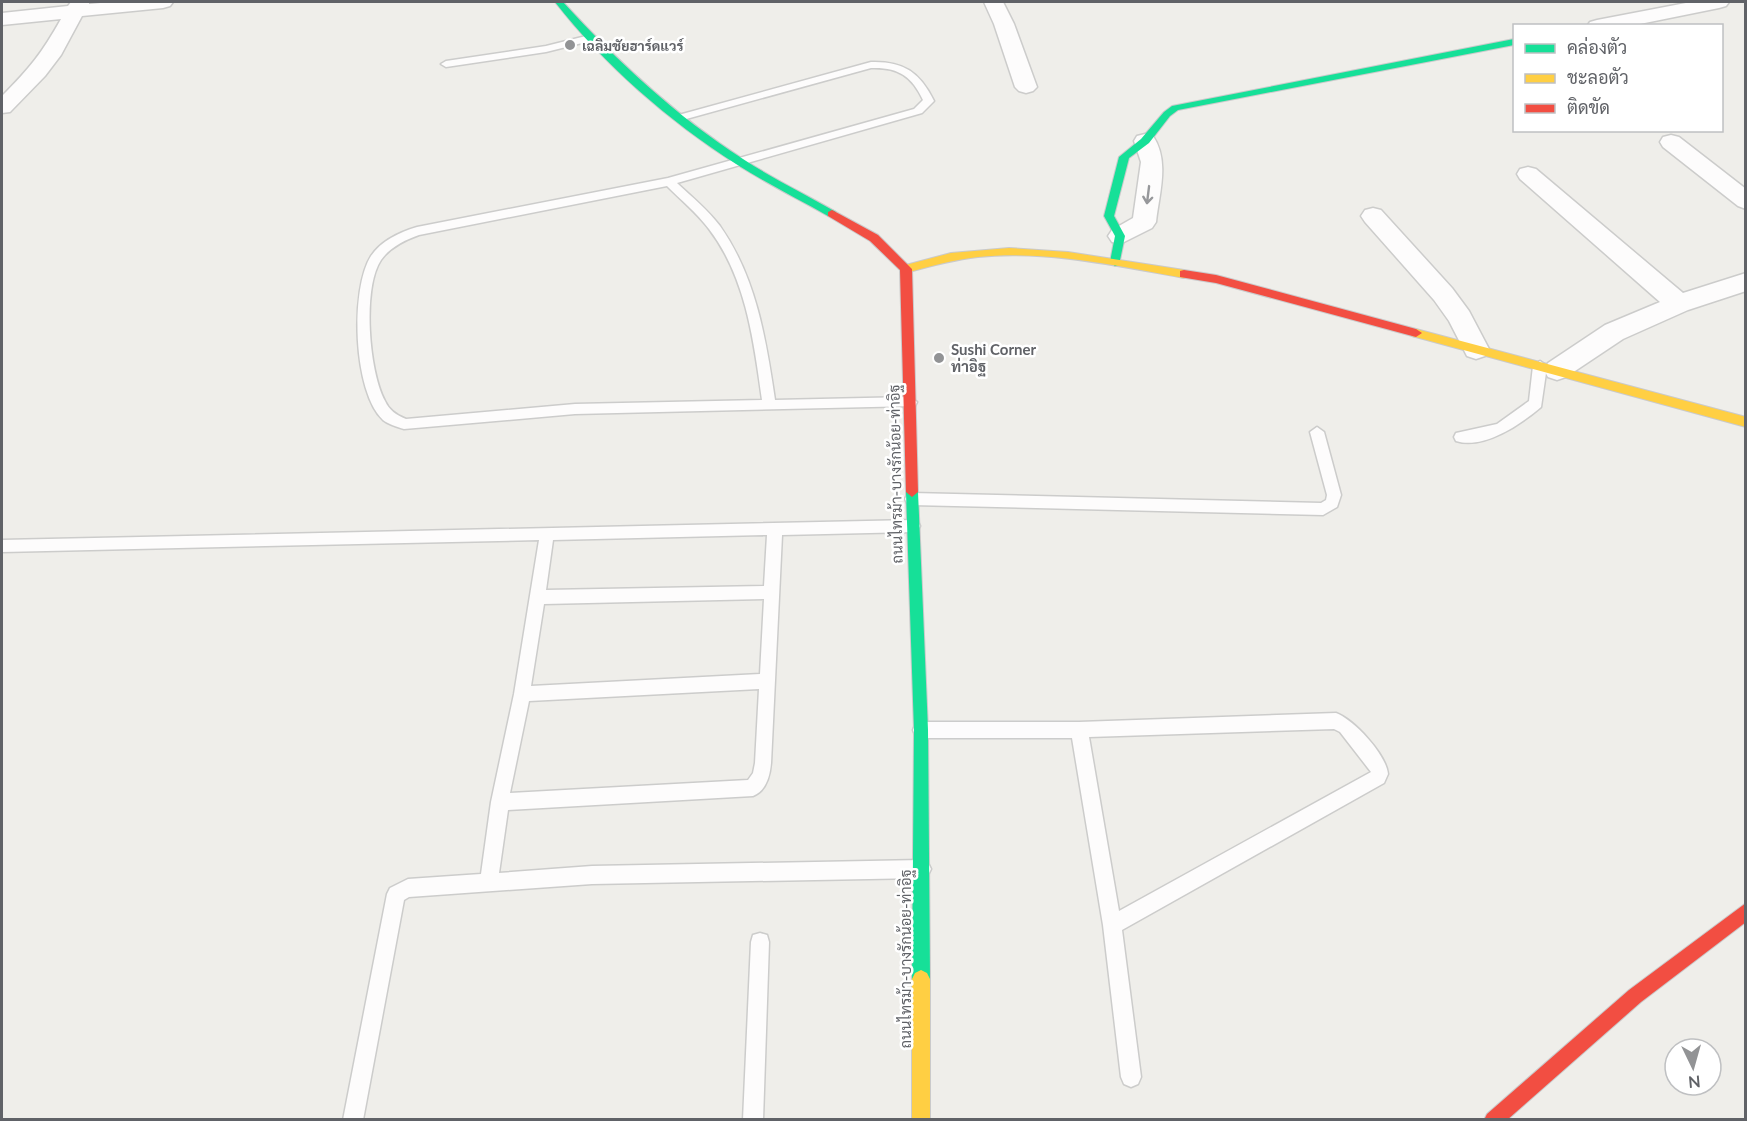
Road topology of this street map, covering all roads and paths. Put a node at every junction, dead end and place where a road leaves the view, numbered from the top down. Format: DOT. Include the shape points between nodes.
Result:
graph roads {
  1 [pos="163,2"];
  2 [pos="559,2"];
  3 [pos="993,2"];
  4 [pos="1719,2"];
  5 [pos="76,7"];
  6 [pos="2,19"];
  7 [pos="1607,24"];
  8 [pos="591,38"];
  9 [pos="1513,42"];
  10 [pos="446,64"];
  11 [pos="1026,87"];
  12 [pos="2,107"];
  13 [pos="679,118"];
  14 [pos="1145,141"];
  15 [pos="1671,142"];
  16 [pos="740,162"];
  17 [pos="1528,174"];
  18 [pos="669,182"];
  19 [pos="1746,201"];
  20 [pos="1373,216"];
  21 [pos="1120,236"];
  22 [pos="1115,262"];
  23 [pos="906,269"];
  24 [pos="1746,282"];
  25 [pos="1679,304"];
  26 [pos="1476,349"];
  27 [pos="1548,368"];
  28 [pos="910,402"];
  29 [pos="769,404"];
  30 [pos="1746,422"];
  31 [pos="1317,432"];
  32 [pos="1461,438"];
  33 [pos="912,499"];
  34 [pos="913,526"];
  35 [pos="775,530"];
  36 [pos="547,534"];
  37 [pos="2,546"];
  38 [pos="772,592"];
  39 [pos="537,597"];
  40 [pos="768,681"];
  41 [pos="522,694"];
  42 [pos="921,730"];
  43 [pos="1079,730"];
  44 [pos="500,802"];
  45 [pos="922,869"];
  46 [pos="489,882"];
  47 [pos="1746,911"];
  48 [pos="1112,925"];
  49 [pos="760,942"];
  50 [pos="1131,1077"];
  51 [pos="353,1119"];
  52 [pos="753,1119"];
  53 [pos="921,1119"];
  54 [pos="1493,1119"];
  1 -- 5 [label="street"];
  2 -- 8 [label="street"];
  3 -- 11 [label="street"];
  4 -- 7 [label="street"];
  5 -- 6 [label="street"];
  5 -- 12 [label="street" via="51,55"];
  8 -- 10 [label="lane"];
  8 -- 13 [label="street"];
  9 -- 14 [label="street" via="1175,108"];
  13 -- 16 [label="street"];
  13 -- 16 [label="lane" via="871,65 900,66 914,76 929,100 918,111"];
  14 -- 21 [label="street" via="1124,157 1109,216"];
  14 -- 21 [label="street, one-way" via="1152,162 1144,222"];
  15 -- 19 [label="street"];
  16 -- 18 [label="lane"];
  16 -- 23 [label="street" via="874,238"];
  17 -- 25 [label="street"];
  18 -- 29 [label="lane" via="715,228 741,274 755,314"];
  18 -- 29 [label="lane" via="417,231 395,240 373,263 365,286 364,337 372,390 387,415 404,424 575,408"];
  20 -- 26 [label="street" via="1443,294"];
  21 -- 22 [label="street"];
  22 -- 23 [label="street" via="1030,252 984,253"];
  22 -- 26 [label="street" via="1216,279"];
  23 -- 28 [label="street, ถนนไทรม้า-บางรักน้อย-ท่าอิฐ"];
  24 -- 25 [label="street"];
  25 -- 27 [label="street" via="1614,332"];
  26 -- 27 [label="street"];
  27 -- 30 [label="street"];
  27 -- 32 [label="lane" via="1536,402 1514,423 1480,436"];
  28 -- 29 [label="lane"];
  28 -- 33 [label="street, ถนนไทรม้า-บางรักน้อย-ท่าอิฐ"];
  31 -- 33 [label="lane" via="1334,495 1323,509"];
  33 -- 34 [label="street, ถนนไทรม้า-บางรักน้อย-ท่าอิฐ"];
  34 -- 35 [label="lane"];
  34 -- 42 [label="street, ถนนไทรม้า-บางรักน้อย-ท่าอิฐ"];
  35 -- 36 [label="lane"];
  35 -- 38 [label="lane"];
  36 -- 37 [label="lane"];
  36 -- 39 [label="lane"];
  38 -- 39 [label="lane"];
  38 -- 40 [label="lane"];
  39 -- 41 [label="lane"];
  40 -- 41 [label="lane"];
  40 -- 44 [label="lane" via="763,763 753,788"];
  41 -- 44 [label="lane"];
  42 -- 43 [label="lane"];
  42 -- 45 [label="street, ถนนไทรม้า-บางรักน้อย-ท่าอิฐ"];
  43 -- 48 [label="lane"];
  43 -- 48 [label="lane" via="1336,721 1346,727 1380,770 1378,777"];
  44 -- 46 [label="lane"];
  45 -- 46 [label="lane" via="592,875"];
  45 -- 53 [label="street, ถนนไทรม้า-บางรักน้อย-ท่าอิฐ"];
  46 -- 51 [label="lane" via="408,888 396,894"];
  47 -- 54 [label="street" via="1635,996"];
  48 -- 50 [label="lane"];
  49 -- 52 [label="lane"];
}
